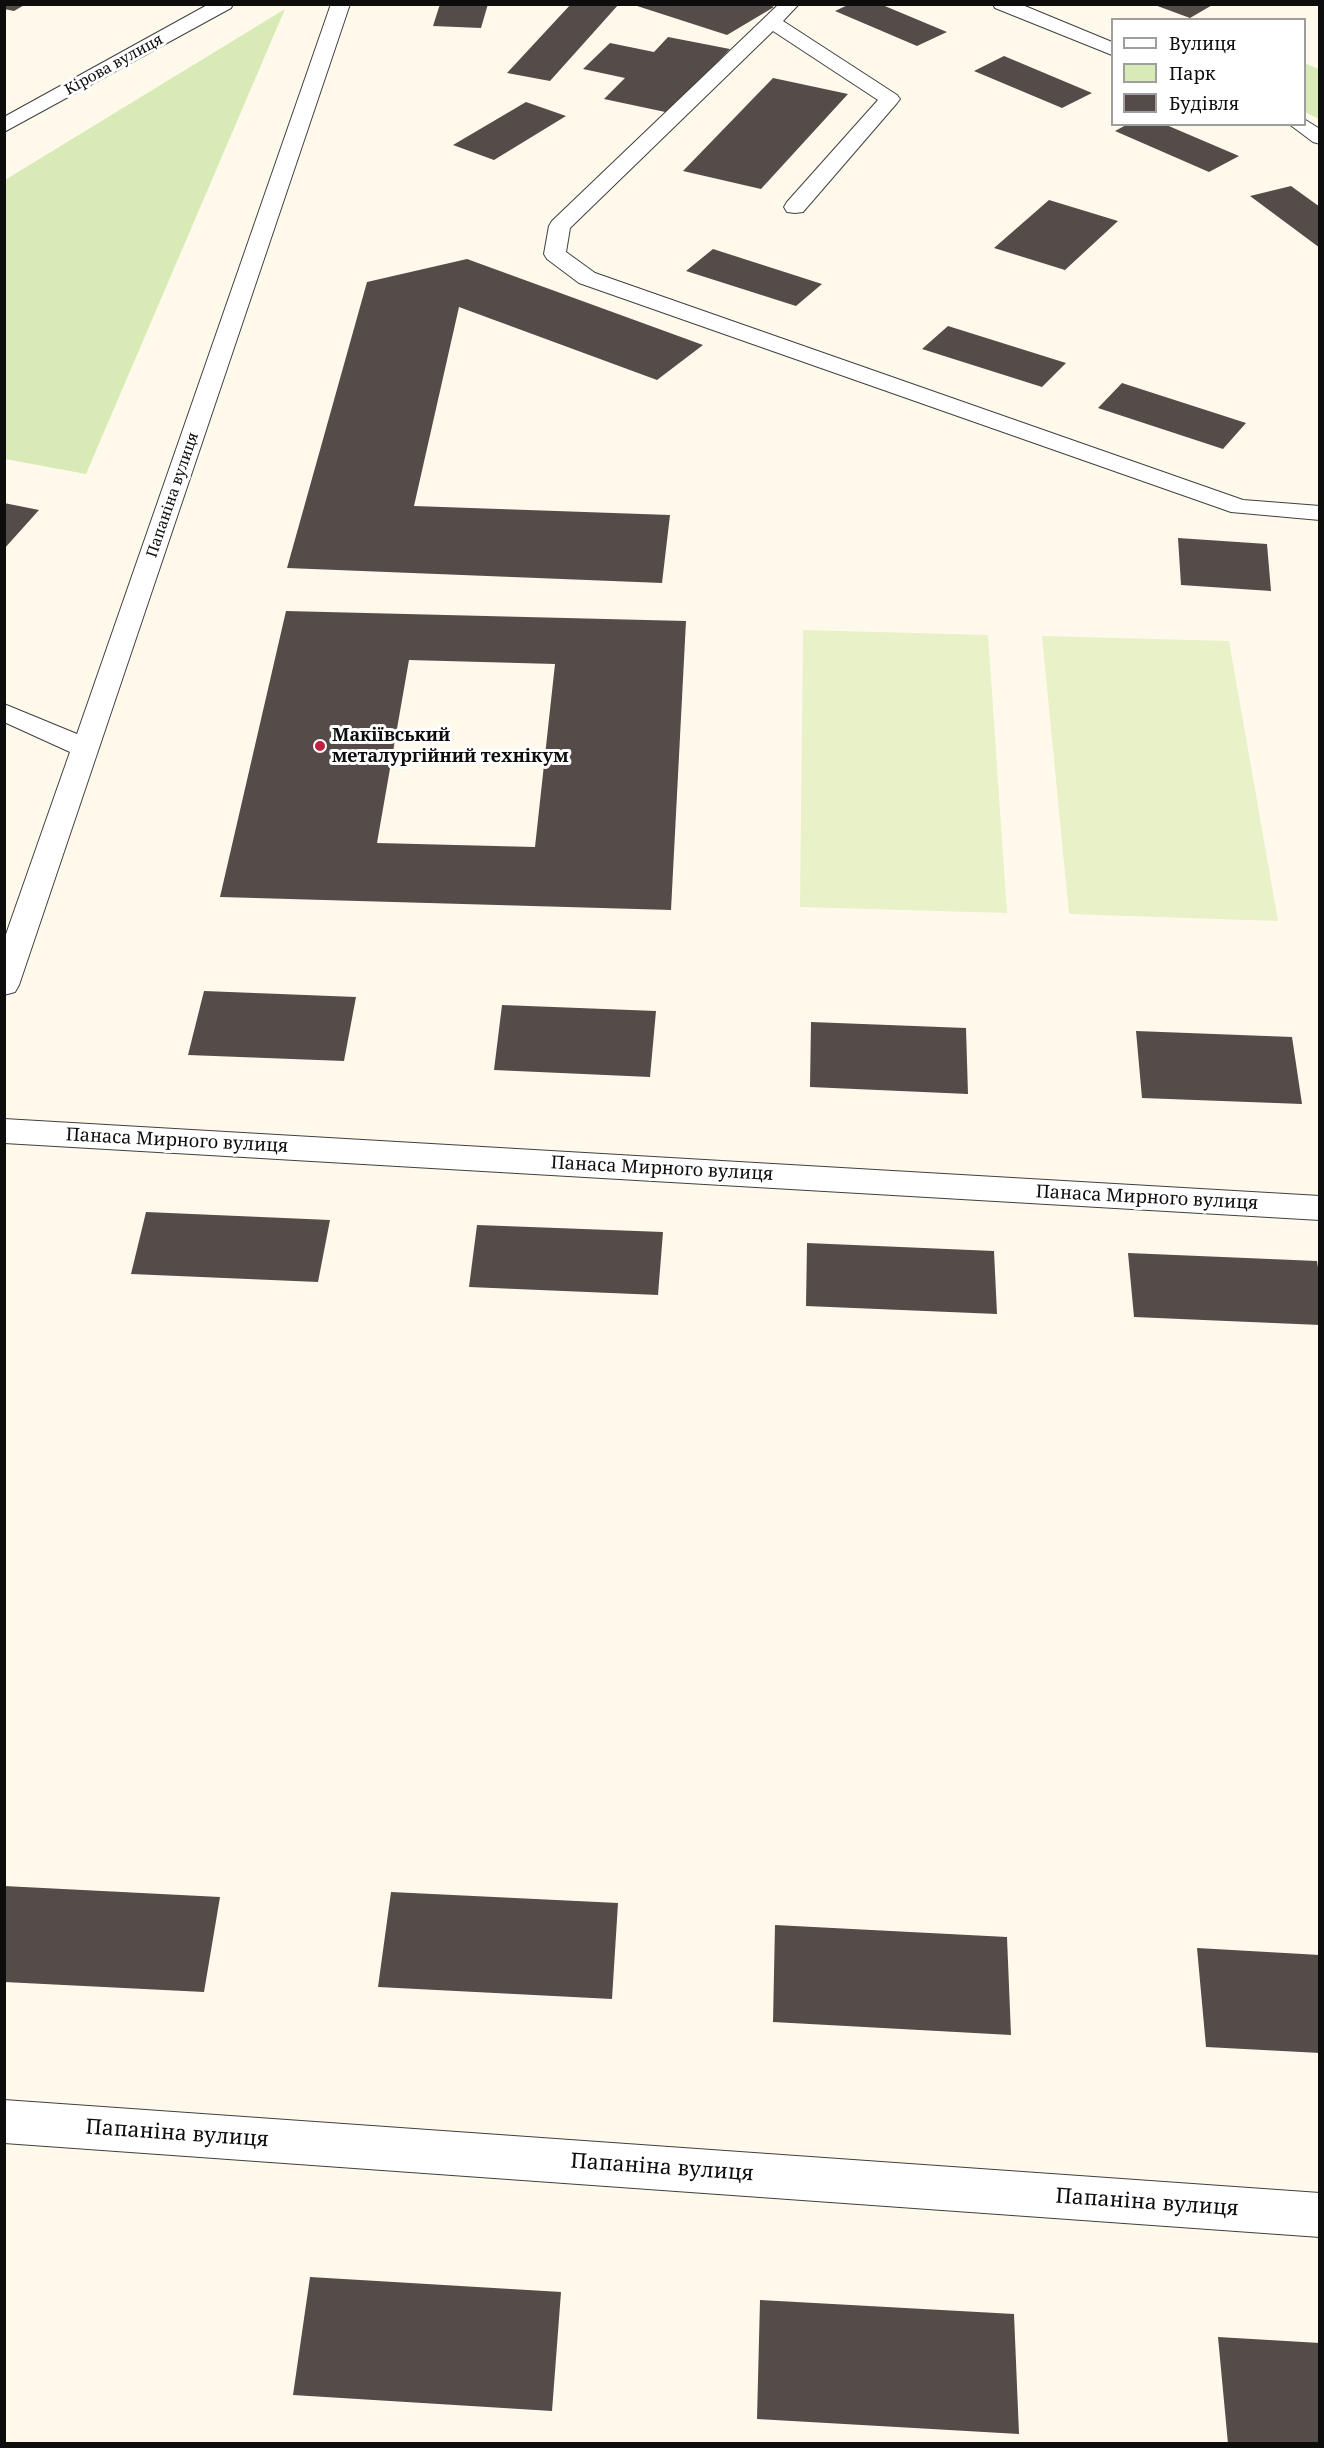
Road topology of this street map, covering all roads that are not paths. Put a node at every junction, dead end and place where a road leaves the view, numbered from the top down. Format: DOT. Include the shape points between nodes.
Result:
graph roads {
  1 [pos="224,4"];
  2 [pos="341,4"];
  3 [pos="790,4"];
  4 [pos="1002,4"];
  5 [pos="772,22"];
  6 [pos="1111,48"];
  7 [pos="4,126"];
  8 [pos="1302,126"];
  9 [pos="1320,138"];
  10 [pos="795,207"];
  11 [pos="1320,513"];
  12 [pos="4,712"];
  13 [pos="86,748"];
  14 [pos="4,985"];
  15 [pos="4,1131"];
  16 [pos="1320,1208"];
  17 [pos="4,2121"];
  18 [pos="1320,2215"];
  1 -- 7 [label="street, Кірова вулиця"];
  2 -- 13 [label="street, Папаніна вулиця"];
  3 -- 5 [label="street"];
  4 -- 6 [label="street"];
  5 -- 10 [label="street" via="890,99"];
  5 -- 11 [label="street" via="560,226 555,254 587,278 1240,507"];
  8 -- 9 [label="street"];
  12 -- 13 [label="street"];
  13 -- 14 [label="street, Папаніна вулиця"];
  15 -- 16 [label="street, Панаса Мирного вулиця"];
  17 -- 18 [label="street, Папаніна вулиця"];
}
